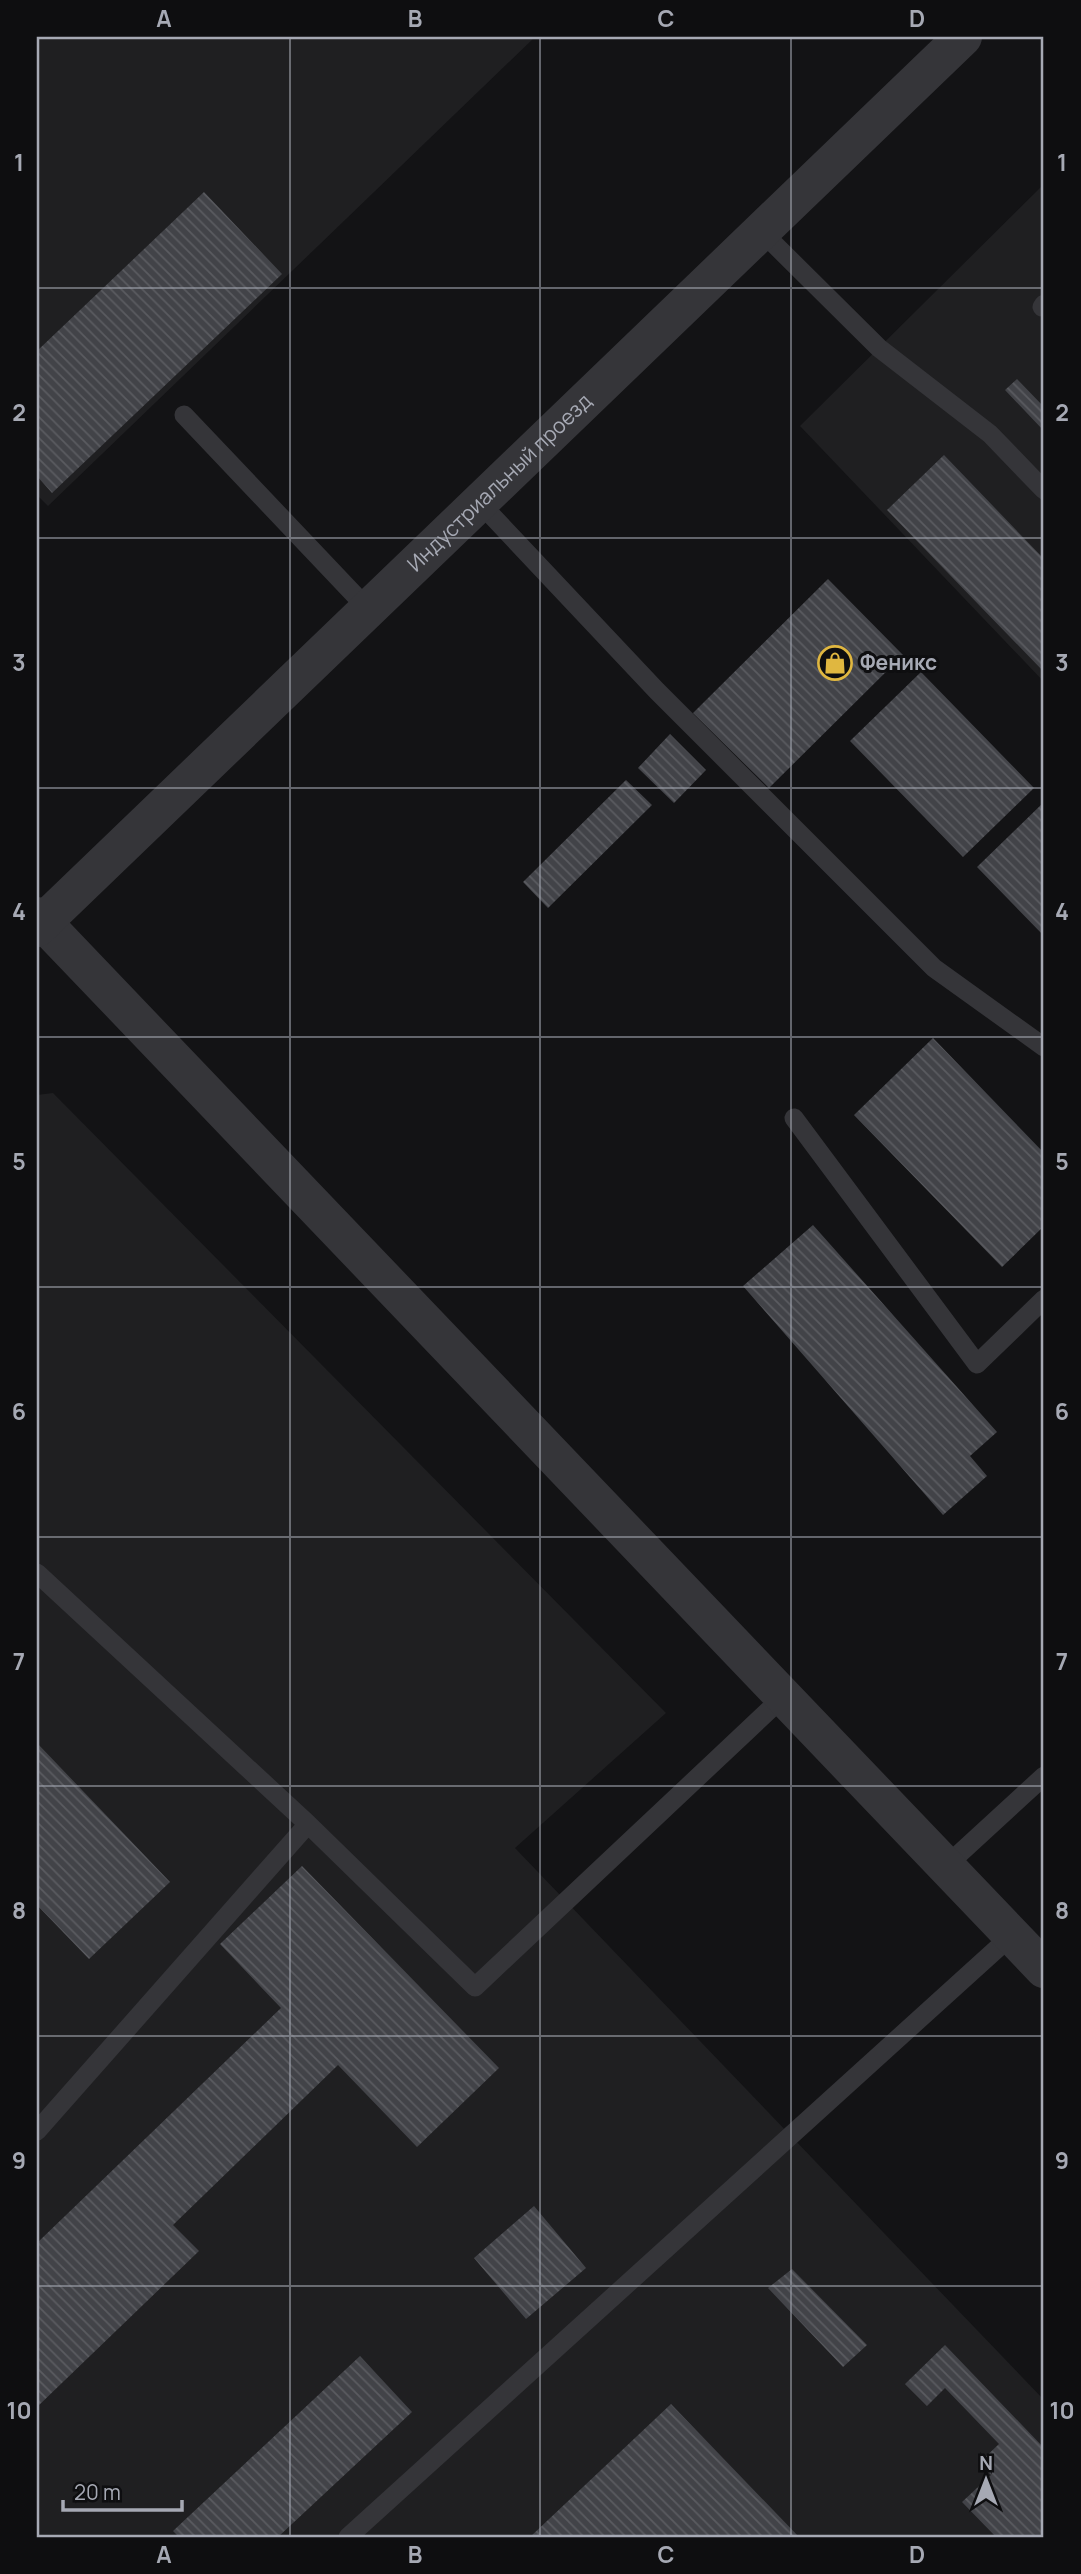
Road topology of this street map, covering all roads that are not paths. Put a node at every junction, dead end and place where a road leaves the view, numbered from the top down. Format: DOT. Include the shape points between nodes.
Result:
graph roads {
  1 [pos="963,37"];
  2 [pos="761,231"];
  3 [pos="184,415"];
  4 [pos="1044,490"];
  5 [pos="479,502"];
  6 [pos="368,609"];
  7 [pos="39,922"];
  8 [pos="1044,1047"];
  9 [pos="794,1118"];
  10 [pos="1044,1299"];
  11 [pos="37,1573"];
  12 [pos="784,1696"];
  13 [pos="1044,1776"];
  14 [pos="308,1825"];
  15 [pos="946,1866"];
  16 [pos="1012,1935"];
  17 [pos="1044,1969"];
  18 [pos="37,2131"];
  19 [pos="348,2537"];
  1 -- 2 [label="street, Индустриальный проезд"];
  2 -- 4 [label="lane" via="879,348 990,434"];
  2 -- 5 [label="street, Индустриальный проезд"];
  3 -- 6 [label="lane"];
  5 -- 6 [label="street, Индустриальный проезд"];
  5 -- 8 [label="lane" via="657,691 934,968"];
  6 -- 7 [label="street, Индустриальный проезд"];
  7 -- 12 [label="street"];
  9 -- 10 [label="lane" via="977,1364"];
  11 -- 14 [label="lane"];
  12 -- 14 [label="lane" via="475,1987"];
  12 -- 15 [label="street"];
  13 -- 15 [label="lane"];
  14 -- 18 [label="lane"];
  15 -- 16 [label="street"];
  16 -- 17 [label="street"];
  16 -- 19 [label="lane"];
}
